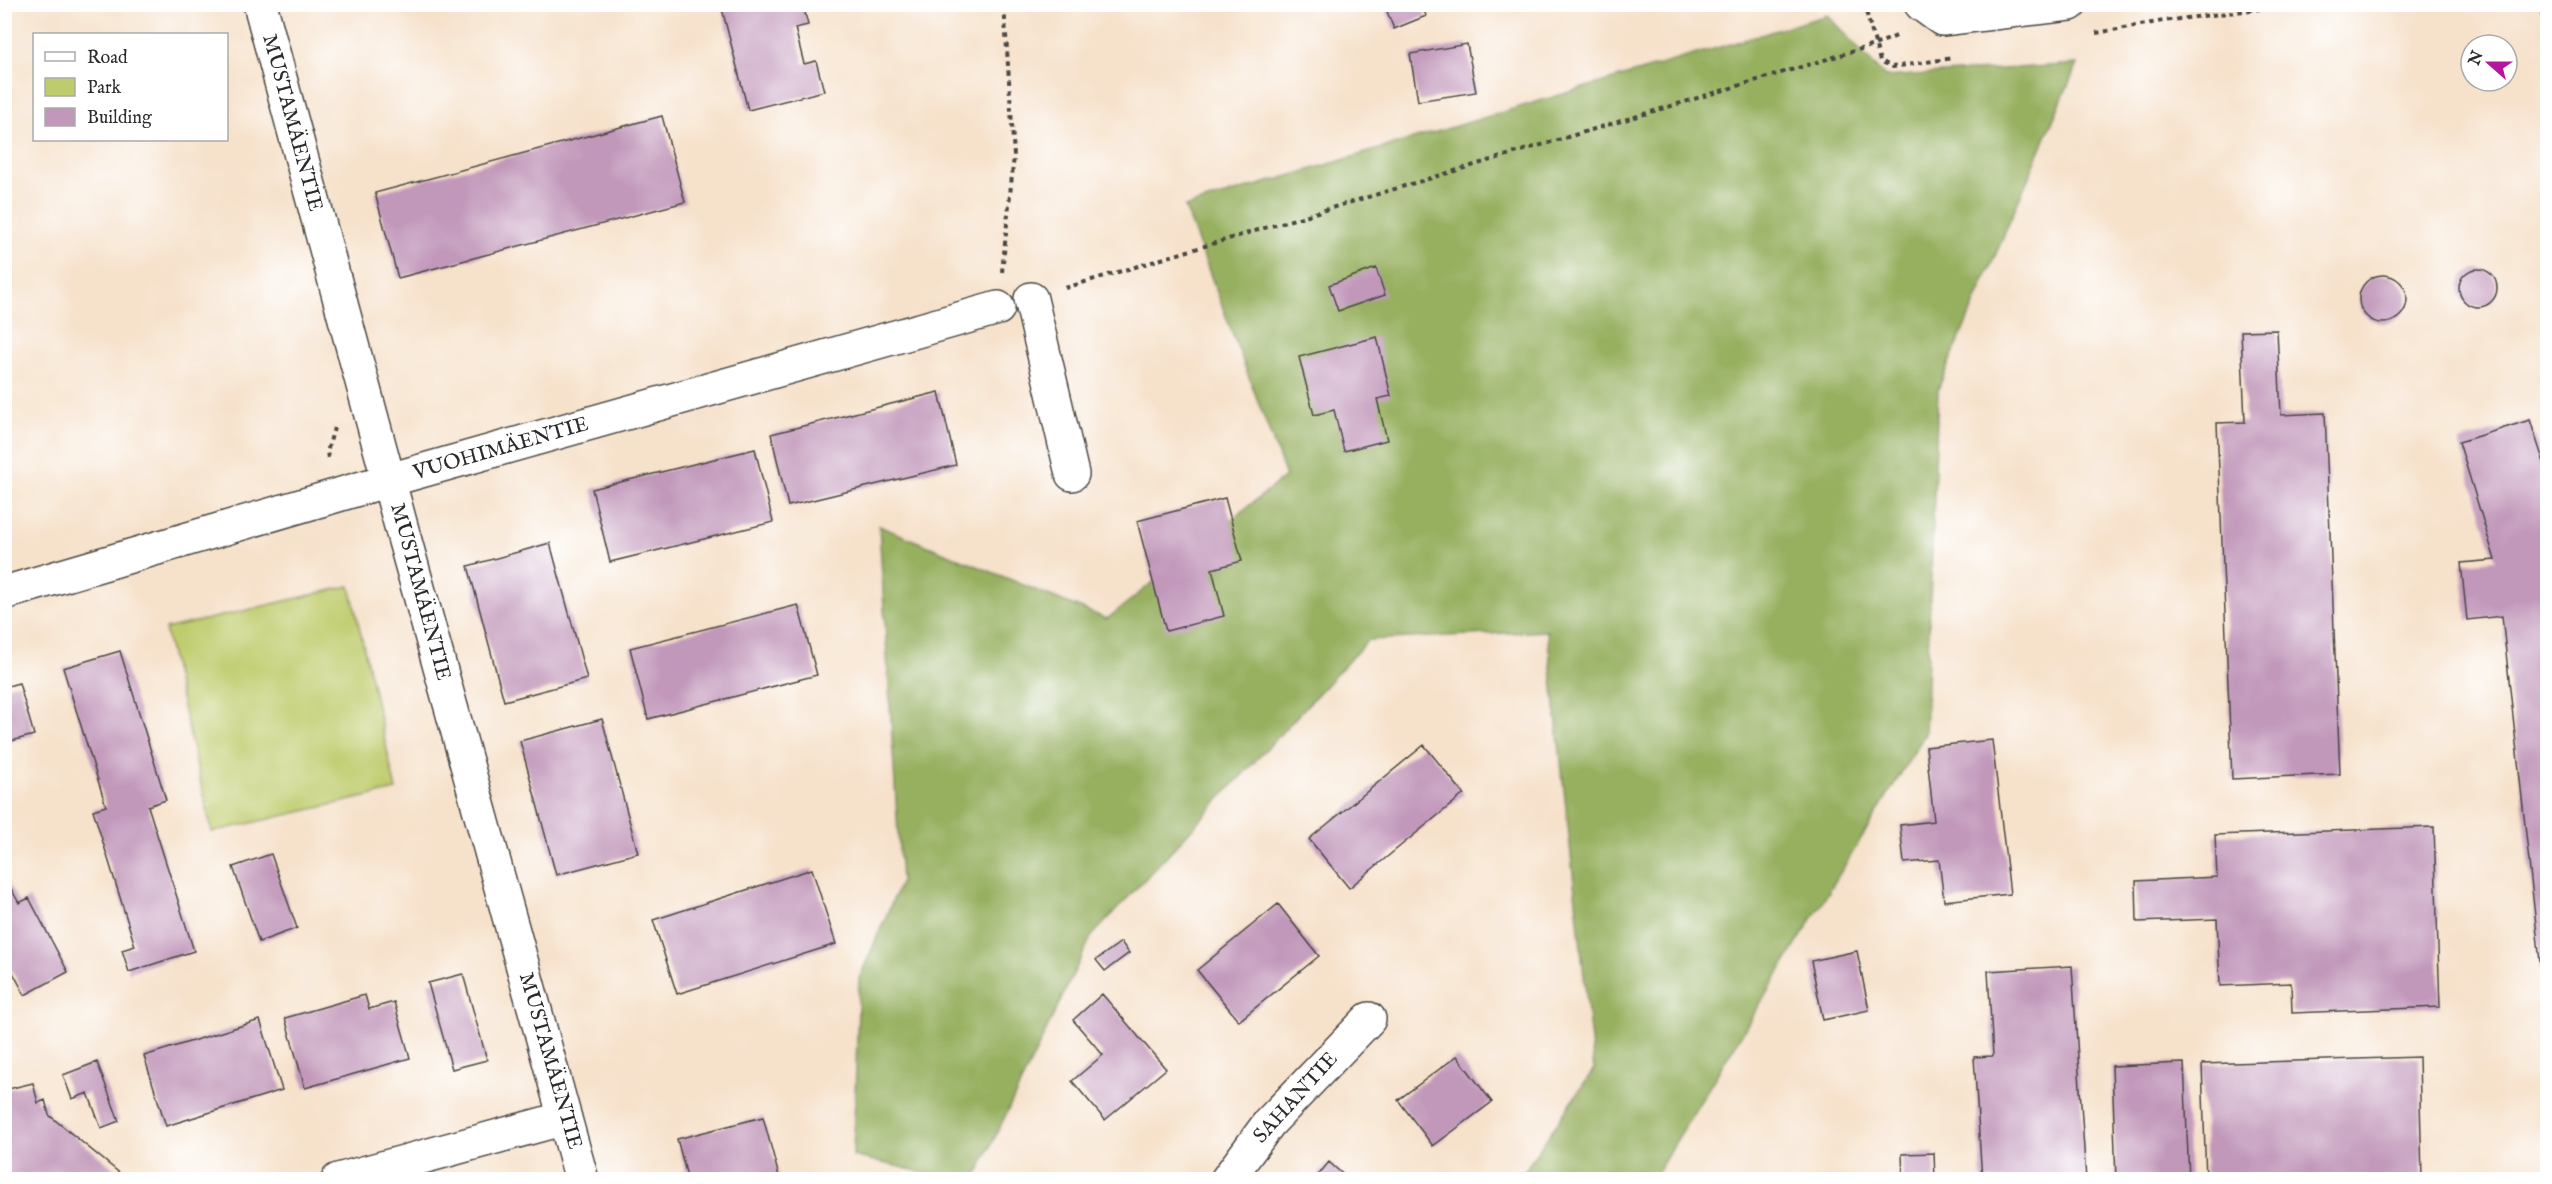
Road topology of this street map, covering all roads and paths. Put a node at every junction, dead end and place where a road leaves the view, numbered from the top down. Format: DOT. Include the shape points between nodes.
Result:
graph roads {
  1 [pos="260,4"];
  2 [pos="1004,4"];
  3 [pos="2070,4"];
  4 [pos="2539,4"];
  5 [pos="1932,12"];
  6 [pos="2547,34"];
  7 [pos="1031,299"];
  8 [pos="998,309"];
  9 [pos="1072,474"];
  10 [pos="389,480"];
  11 [pos="4,594"];
  12 [pos="1369,1019"];
  13 [pos="566,1118"];
  14 [pos="338,1179"];
  15 [pos="582,1179"];
  16 [pos="1227,1179"];
  1 -- 10 [label="street, MUSTAMÄENTIE"];
  2 -- 8 [label="path" via="1014,156"];
  3 -- 5 [label="street"];
  4 -- 6 [label="path"];
  5 -- 7 [label="path" via="1874,45"];
  7 -- 9 [label="street"];
  8 -- 10 [label="street, VUOHIMÄENTIE"];
  10 -- 11 [label="street, VUOHIMÄENTIE"];
  10 -- 13 [label="street, MUSTAMÄENTIE"];
  12 -- 16 [label="street, SAHANTIE" via="1269,1123"];
  13 -- 14 [label="street"];
  13 -- 15 [label="street, MUSTAMÄENTIE"];
}
